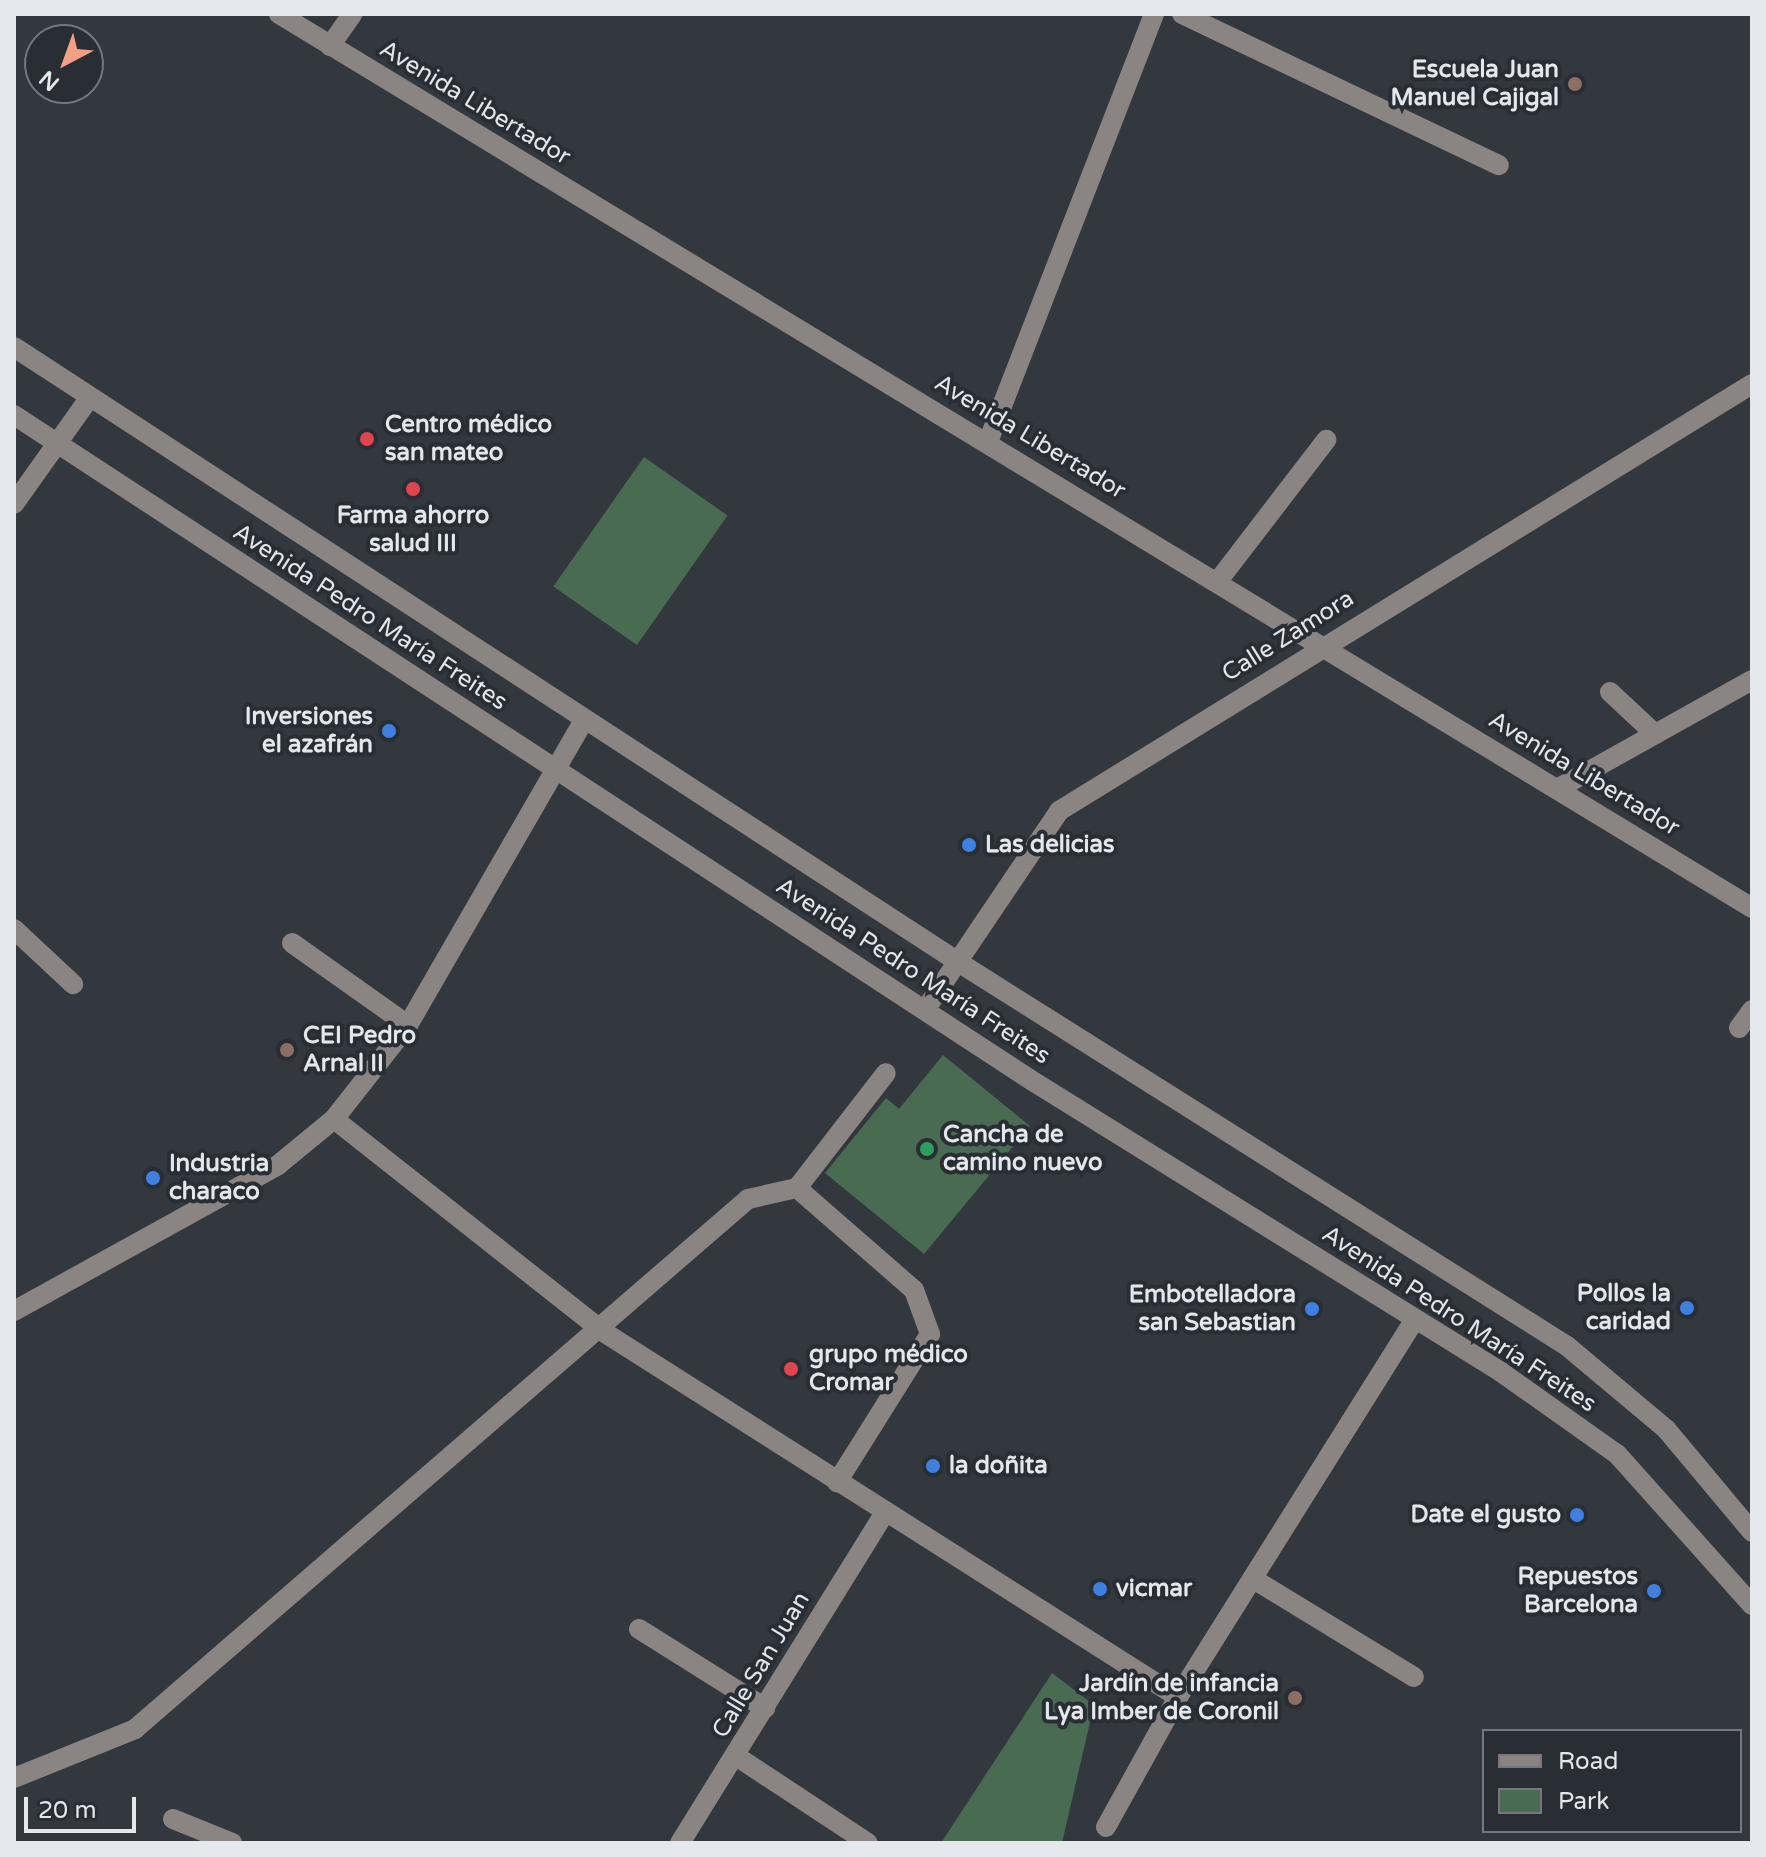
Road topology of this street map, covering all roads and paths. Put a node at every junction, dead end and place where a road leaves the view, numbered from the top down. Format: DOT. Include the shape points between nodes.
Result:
graph roads {
  1 [pos="279,14"];
  2 [pos="352,14"];
  3 [pos="1154,14"];
  4 [pos="1182,14"];
  5 [pos="330,46"];
  6 [pos="1499,165"];
  7 [pos="14,347"];
  8 [pos="1752,384"];
  9 [pos="90,397"];
  10 [pos="14,415"];
  11 [pos="1326,440"];
  12 [pos="56,442"];
  13 [pos="988,442"];
  14 [pos="14,504"];
  15 [pos="1218,581"];
  16 [pos="1322,644"];
  17 [pos="1752,680"];
  18 [pos="1610,692"];
  19 [pos="584,720"];
  20 [pos="1655,734"];
  21 [pos="555,769"];
  22 [pos="1557,789"];
  23 [pos="1752,908"];
  24 [pos="14,929"];
  25 [pos="292,943"];
  26 [pos="955,960"];
  27 [pos="73,984"];
  28 [pos="925,1010"];
  29 [pos="1752,1010"];
  30 [pos="408,1025"];
  31 [pos="1739,1028"];
  32 [pos="886,1073"];
  33 [pos="334,1119"];
  34 [pos="797,1188"];
  35 [pos="14,1311"];
  36 [pos="1415,1319"];
  37 [pos="602,1331"];
  38 [pos="837,1482"];
  39 [pos="885,1512"];
  40 [pos="1752,1532"];
  41 [pos="1255,1580"];
  42 [pos="1752,1605"];
  43 [pos="639,1629"];
  44 [pos="1414,1677"];
  45 [pos="1178,1697"];
  46 [pos="765,1708"];
  47 [pos="736,1756"];
  48 [pos="14,1778"];
  49 [pos="173,1819"];
  50 [pos="1106,1827"];
  51 [pos="232,1843"];
  52 [pos="680,1843"];
  53 [pos="868,1843"];
  1 -- 5 [label="street, Avenida Libertador"];
  2 -- 5 [label="street"];
  3 -- 13 [label="street"];
  4 -- 6 [label="street"];
  5 -- 13 [label="street, Avenida Libertador"];
  7 -- 9 [label="street, Avenida Pedro María Freites"];
  8 -- 16 [label="street, Calle Zamora"];
  9 -- 12 [label="street"];
  9 -- 19 [label="street, Avenida Pedro María Freites"];
  10 -- 12 [label="street, Avenida Pedro María Freites"];
  11 -- 15 [label="street"];
  12 -- 14 [label="street"];
  12 -- 21 [label="street, Avenida Pedro María Freites"];
  13 -- 15 [label="street, Avenida Libertador"];
  15 -- 16 [label="street, Avenida Libertador"];
  16 -- 22 [label="street, Avenida Libertador"];
  16 -- 26 [label="street, Calle Zamora" via="1059,811"];
  17 -- 20 [label="street"];
  18 -- 20 [label="street"];
  19 -- 21 [label="street"];
  19 -- 26 [label="street, Avenida Pedro María Freites"];
  20 -- 22 [label="street"];
  21 -- 28 [label="street, Avenida Pedro María Freites"];
  21 -- 30 [label="street"];
  22 -- 23 [label="street, Avenida Libertador"];
  24 -- 27 [label="street"];
  25 -- 30 [label="street"];
  26 -- 28 [label="street, Calle Zamora"];
  26 -- 40 [label="street, Avenida Pedro María Freites" via="1567,1346 1666,1429"];
  28 -- 36 [label="street, Avenida Pedro María Freites"];
  29 -- 31 [label="street"];
  30 -- 33 [label="street"];
  32 -- 34 [label="street"];
  33 -- 35 [label="street" via="278,1165"];
  33 -- 37 [label="street"];
  34 -- 37 [label="street" via="748,1199"];
  34 -- 38 [label="street" via="914,1290 930,1334"];
  36 -- 41 [label="street"];
  36 -- 42 [label="street, Avenida Pedro María Freites" via="1617,1454"];
  37 -- 38 [label="street"];
  37 -- 48 [label="street" via="135,1729"];
  38 -- 39 [label="street"];
  39 -- 45 [label="street"];
  39 -- 46 [label="street, Calle San Juan"];
  41 -- 44 [label="street"];
  41 -- 45 [label="street"];
  43 -- 46 [label="street"];
  45 -- 50 [label="street"];
  46 -- 47 [label="street, Calle San Juan"];
  47 -- 52 [label="street, Calle San Juan"];
  47 -- 53 [label="street"];
  49 -- 51 [label="street"];
}
